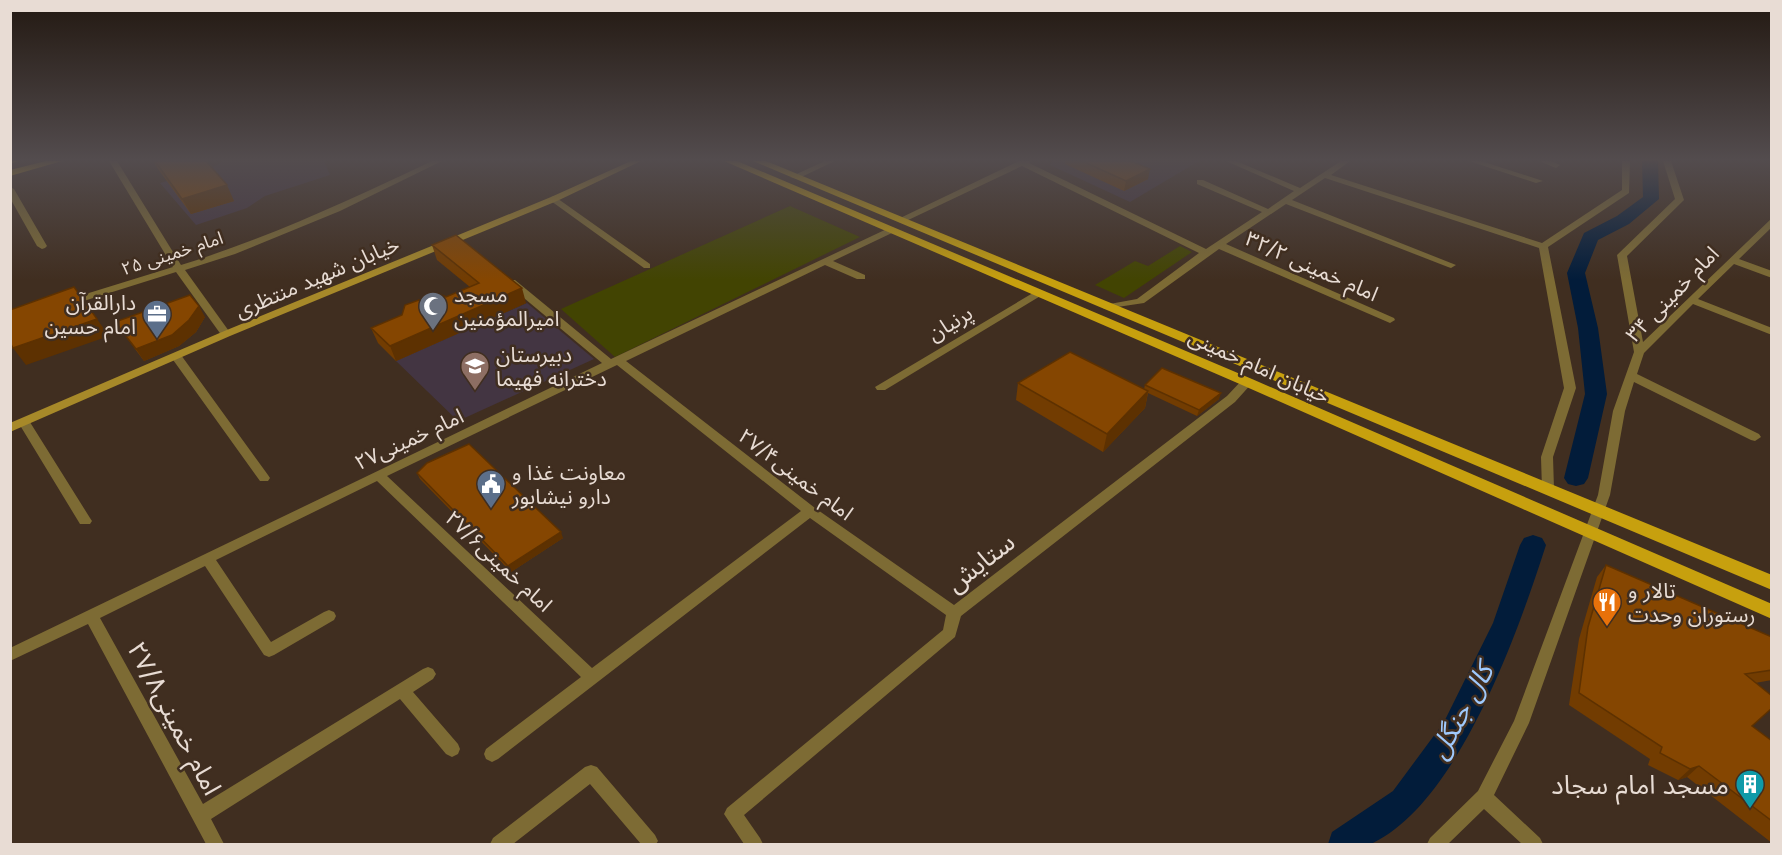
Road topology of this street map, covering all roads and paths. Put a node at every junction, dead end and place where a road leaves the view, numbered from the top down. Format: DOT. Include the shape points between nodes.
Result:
graph roads {
  1 [pos="17,201"];
  2 [pos="137,201"];
  3 [pos="354,201"];
  4 [pos="550,201"];
  5 [pos="557,201"];
  6 [pos="833,201"];
  7 [pos="845,201"];
  8 [pos="945,201"];
  9 [pos="1100,201"];
  10 [pos="1242,201"];
  11 [pos="1286,201"];
  12 [pos="1404,201"];
  13 [pos="1611,201"];
  14 [pos="1679,201"];
  15 [pos="1268,212"];
  16 [pos="1772,221"];
  17 [pos="896,225"];
  18 [pos="1219,245"];
  19 [pos="42,246"];
  20 [pos="1544,246"];
  21 [pos="1206,253"];
  22 [pos="1732,260"];
  23 [pos="824,261"];
  24 [pos="1451,265"];
  25 [pos="647,266"];
  26 [pos="179,269"];
  27 [pos="501,274"];
  28 [pos="1772,275"];
  29 [pos="861,277"];
  30 [pos="1038,293"];
  31 [pos="1691,300"];
  32 [pos="1140,301"];
  33 [pos="56,307"];
  34 [pos="1108,307"];
  35 [pos="1390,320"];
  36 [pos="1140,321"];
  37 [pos="1772,332"];
  38 [pos="226,334"];
  39 [pos="1639,352"];
  40 [pos="177,357"];
  41 [pos="615,363"];
  42 [pos="1631,376"];
  43 [pos="1247,382"];
  44 [pos="881,387"];
  45 [pos="24,422"];
  46 [pos="10,428"];
  47 [pos="1755,437"];
  48 [pos="378,476"];
  49 [pos="264,478"];
  50 [pos="1548,489"];
  51 [pos="810,512"];
  52 [pos="1597,512"];
  53 [pos="85,521"];
  54 [pos="1589,534"];
  55 [pos="208,559"];
  56 [pos="1772,583"];
  57 [pos="1772,612"];
  58 [pos="954,613"];
  59 [pos="91,616"];
  60 [pos="329,616"];
  61 [pos="10,656"];
  62 [pos="428,674"];
  63 [pos="590,676"];
  64 [pos="402,690"];
  65 [pos="452,748"];
  66 [pos="492,754"];
  67 [pos="1484,797"];
  68 [pos="199,816"];
  69 [pos="649,841"];
  70 [pos="215,844"];
  71 [pos="499,844"];
  72 [pos="754,844"];
  73 [pos="1436,844"];
  74 [pos="1534,844"];
  1 -- 19 [label="street"];
  2 -- 26 [label="street"];
  3 -- 26 [label="street, امام خمینی ۲۵" via="232,252"];
  4 -- 38 [label="street, خیابان شهید منتظری" via="462,242"];
  5 -- 25 [label="street"];
  6 -- 17 [label="main road, خیابان امام خمینی"];
  7 -- 17 [label="main road, خیابان امام خمینی"];
  8 -- 17 [label="street, امام خمینی۲۷"];
  9 -- 21 [label="street"];
  10 -- 15 [label="street"];
  11 -- 15 [label="street"];
  11 -- 24 [label="street"];
  12 -- 20 [label="street"];
  13 -- 20 [label="street"];
  14 -- 39 [label="street" via="1622,255"];
  15 -- 18 [label="street"];
  16 -- 22 [label="street, امام خمینی ۳۴"];
  17 -- 23 [label="street, امام خمینی۲۷"];
  17 -- 30 [label="main road, خیابان امام خمینی"];
  17 -- 34 [label="main road, خیابان امام خمینی"];
  18 -- 21 [label="street"];
  18 -- 35 [label="street, امام خمینی ۳۲/۲"];
  20 -- 50 [label="street" via="1570,388 1547,463"];
  21 -- 32 [label="street"];
  22 -- 28 [label="street"];
  22 -- 31 [label="street, امام خمینی ۳۴"];
  23 -- 29 [label="street"];
  23 -- 41 [label="street, امام خمینی۲۷"];
  26 -- 33 [label="street, امام خمینی ۲۵"];
  26 -- 38 [label="street"];
  27 -- 41 [label="street, امام خمینی۲۷/۴"];
  30 -- 43 [label="main road, خیابان امام خمینی"];
  30 -- 44 [label="street, پرنیان"];
  31 -- 37 [label="street"];
  31 -- 39 [label="street, امام خمینی ۳۴"];
  32 -- 34 [label="street"];
  32 -- 36 [label="street"];
  34 -- 36 [label="main road, خیابان امام خمینی"];
  36 -- 50 [label="main road, خیابان امام خمینی"];
  38 -- 40 [label="street, خیابان شهید منتظری"];
  39 -- 42 [label="street, امام خمینی ۳۴"];
  40 -- 45 [label="street, خیابان شهید منتظری"];
  40 -- 49 [label="street"];
  41 -- 48 [label="street, امام خمینی۲۷"];
  41 -- 51 [label="street, امام خمینی۲۷/۴"];
  42 -- 47 [label="street"];
  42 -- 52 [label="street, امام خمینی ۳۴" via="1619,411 1604,495"];
  43 -- 54 [label="main road, خیابان امام خمینی"];
  43 -- 58 [label="street, ستایش" via="1231,399"];
  45 -- 46 [label="street, خیابان شهید منتظری"];
  45 -- 53 [label="street"];
  48 -- 55 [label="street, امام خمینی۲۷"];
  48 -- 63 [label="street, امام خمینی۲۷/۶"];
  50 -- 52 [label="main road, خیابان امام خمینی"];
  51 -- 58 [label="street, امام خمینی۲۷/۴"];
  51 -- 63 [label="street"];
  52 -- 54 [label="street, امام خمینی ۳۴"];
  52 -- 56 [label="main road, خیابان امام خمینی"];
  54 -- 57 [label="main road, خیابان امام خمینی"];
  54 -- 67 [label="street, امام خمینی ۳۴" via="1521,723"];
  55 -- 59 [label="street, امام خمینی۲۷"];
  55 -- 60 [label="street" via="269,651"];
  58 -- 72 [label="street, ستایش" via="950,633 732,814"];
  59 -- 61 [label="street, امام خمینی۲۷"];
  59 -- 68 [label="street, امام خمینی۲۷/۸"];
  62 -- 64 [label="street"];
  63 -- 66 [label="street"];
  64 -- 65 [label="street"];
  64 -- 68 [label="street"];
  67 -- 73 [label="street, امام خمینی ۳۴"];
  67 -- 74 [label="street"];
  68 -- 70 [label="street, امام خمینی۲۷/۸"];
  69 -- 71 [label="street" via="591,773"];
}
